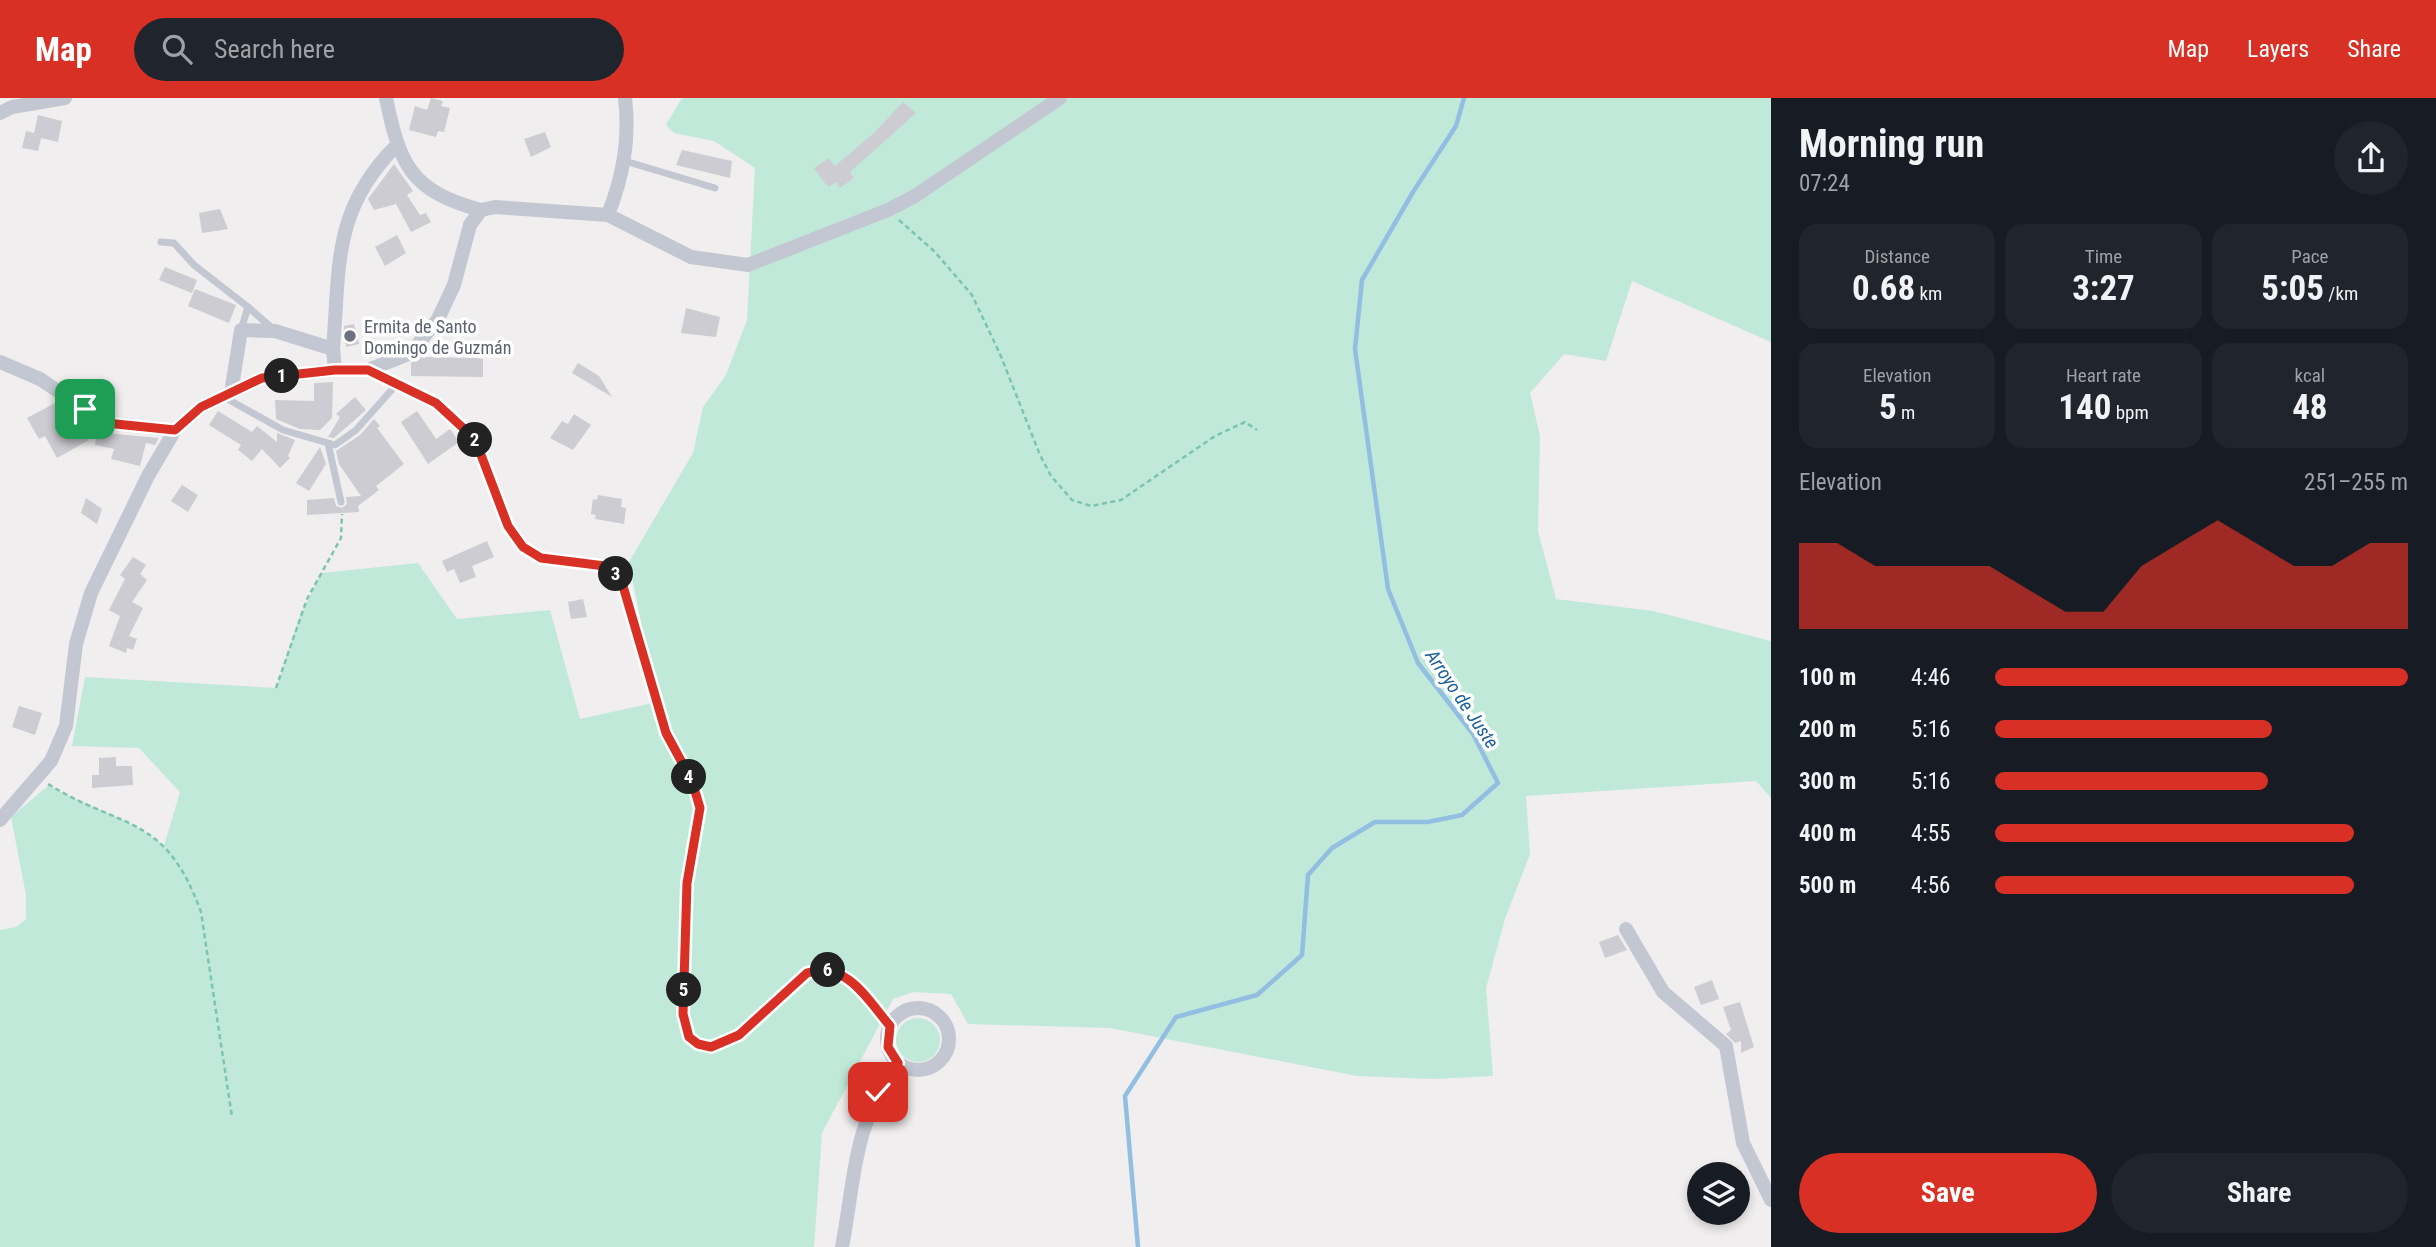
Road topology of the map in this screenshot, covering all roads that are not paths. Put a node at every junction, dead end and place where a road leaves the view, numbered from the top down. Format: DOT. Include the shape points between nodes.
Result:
graph roads {
  1 [pos="65,98"];
  2 [pos="386,98"];
  3 [pos="625,98"];
  4 [pos="1060,98"];
  5 [pos="0,113"];
  6 [pos="396,146"];
  7 [pos="625,161"];
  8 [pos="715,188"];
  9 [pos="481,210"];
  10 [pos="608,215"];
  11 [pos="161,242"];
  12 [pos="248,307"];
  13 [pos="241,330"];
  14 [pos="275,331"];
  15 [pos="333,349"];
  16 [pos="0,362"];
  17 [pos="335,370"];
  18 [pos="368,370"];
  19 [pos="396,385"];
  20 [pos="227,395"];
  21 [pos="175,430"];
  22 [pos="328,443"];
  23 [pos="341,502"];
  24 [pos="0,820"];
  25 [pos="1626,929"];
  26 [pos="890,1026"];
  27 [pos="898,1063"];
  28 [pos="1771,1200"];
  29 [pos="842,1247"];
  1 -- 5 [label="street"];
  2 -- 6 [label="street"];
  3 -- 7 [label="street"];
  4 -- 10 [label="street" via="943,180 888,210 748,265 691,257"];
  6 -- 9 [label="street" via="420,181 446,201"];
  6 -- 15 [label="street" via="363,186 342,233"];
  7 -- 8 [label="lane"];
  7 -- 10 [label="street"];
  9 -- 10 [label="street" via="495,207"];
  9 -- 18 [label="street" via="470,225 454,285 438,319 411,353"];
  11 -- 12 [label="lane" via="174,243 194,265"];
  12 -- 13 [label="lane"];
  12 -- 14 [label="lane"];
  13 -- 14 [label="street"];
  13 -- 20 [label="street"];
  14 -- 15 [label="street"];
  15 -- 17 [label="street"];
  16 -- 21 [label="street" via="40,379 106,423"];
  17 -- 18 [label="street"];
  17 -- 20 [label="street" via="262,378"];
  18 -- 19 [label="lane"];
  19 -- 22 [label="lane" via="356,430 335,445"];
  19 -- 26 [label="lane" via="436,403 475,439 508,526 523,547 541,558 605,566 623,586 666,733 692,781 700,808 687,883 683,1014 689,1037 711,1047 739,1035 797,981 820,969 850,980"];
  20 -- 21 [label="street" via="201,407"];
  20 -- 22 [label="lane" via="282,430"];
  21 -- 24 [label="street" via="91,593 76,644 66,726 51,761"];
  22 -- 23 [label="lane"];
  25 -- 28 [label="street" via="1662,992 1726,1046 1743,1143"];
  26 -- 27 [label="street" via="888,1047"];
  26 -- 27 [label="street" via="908,1009 922,1008 939,1016 947,1027 946,1056 934,1067 917,1071"];
  27 -- 29 [label="street" via="878,1092 857,1145"];
}
